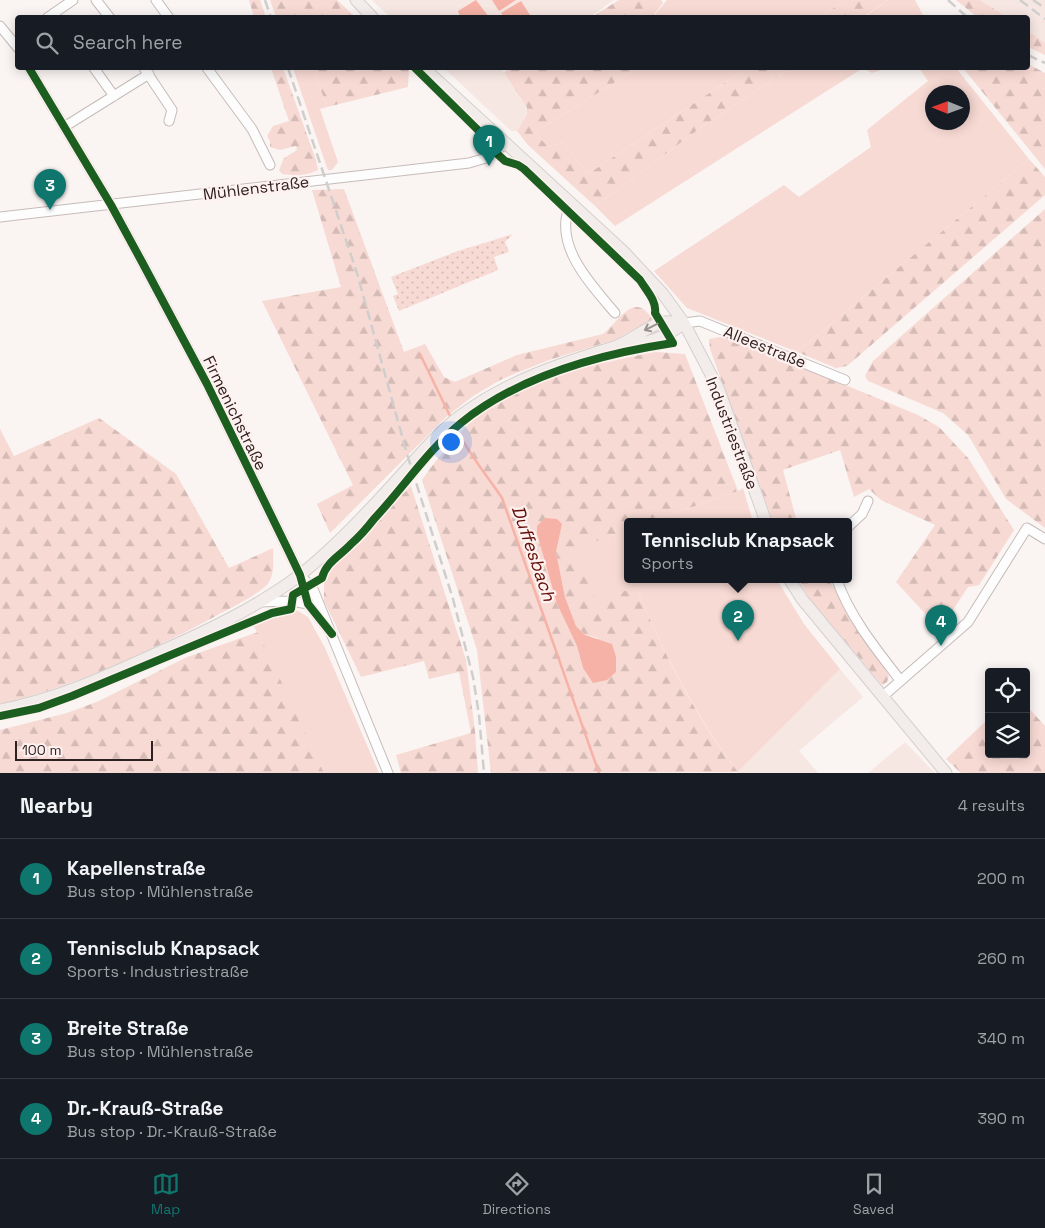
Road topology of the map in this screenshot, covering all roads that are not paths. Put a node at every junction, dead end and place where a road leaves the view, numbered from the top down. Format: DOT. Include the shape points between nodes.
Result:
graph roads {
  1 [pos="73,0"];
  2 [pos="96,0"];
  3 [pos="156,0"];
  4 [pos="356,0"];
  5 [pos="61,14"];
  6 [pos="108,15"];
  7 [pos="168,15"];
  8 [pos="370,15"];
  9 [pos="0,26"];
  10 [pos="15,41"];
  11 [pos="30,70"];
  12 [pos="95,70"];
  13 [pos="208,70"];
  14 [pos="426,70"];
  15 [pos="146,71"];
  16 [pos="114,96"];
  17 [pos="169,121"];
  18 [pos="64,127"];
  19 [pos="507,142"];
  20 [pos="270,164"];
  21 [pos="571,203"];
  22 [pos="111,205"];
  23 [pos="0,217"];
  24 [pos="615,314"];
  25 [pos="684,323"];
  26 [pos="845,380"];
  27 [pos="868,501"];
  28 [pos="765,518"];
  29 [pos="852,523"];
  30 [pos="1045,539"];
  31 [pos="300,575"];
  32 [pos="792,583"];
  33 [pos="838,583"];
  34 [pos="258,602"];
  35 [pos="308,604"];
  36 [pos="332,634"];
  37 [pos="900,680"];
  38 [pos="882,697"];
  39 [pos="0,710"];
  40 [pos="388,773"];
  41 [pos="946,773"];
  1 -- 5 [label="street"];
  2 -- 6 [label="street"];
  3 -- 7 [label="street"];
  4 -- 8 [label="main road"];
  9 -- 10 [label="street"];
  11 -- 18 [label="street, Firmenichstraße"];
  12 -- 16 [label="street"];
  13 -- 20 [label="street" via="252,129"];
  14 -- 19 [label="main road, Industriestraße"];
  15 -- 16 [label="street"];
  15 -- 17 [label="street" via="172,110"];
  16 -- 18 [label="street"];
  18 -- 22 [label="street, Firmenichstraße"];
  19 -- 21 [label="main road, Industriestraße"];
  19 -- 22 [label="street, Mühlenstraße" via="486,158 469,163"];
  21 -- 24 [label="street" via="565,218 570,247 586,277"];
  21 -- 25 [label="main road, Industriestraße" via="623,251 663,294"];
  22 -- 23 [label="street, Mühlenstraße"];
  22 -- 31 [label="street, Firmenichstraße" via="207,384"];
  25 -- 26 [label="street, Alleestraße" via="700,321"];
  25 -- 28 [label="main road, Industriestraße" via="719,390"];
  25 -- 31 [label="main road" via="662,322 622,344 508,385 459,416 362,517"];
  27 -- 29 [label="street" via="862,514"];
  30 -- 37 [label="street" via="1027,528 968,622"];
  31 -- 34 [label="main road"];
  31 -- 35 [label="street, Firmenichstraße"];
  31 -- 36 [label="street, Firmenichstraße" via="313,589"];
  32 -- 38 [label="main road"];
  33 -- 37 [label="street" via="870,642"];
  34 -- 35 [label="street"];
  34 -- 39 [label="main road" via="185,640 91,682 48,698"];
  35 -- 36 [label="street, Firmenichstraße"];
  36 -- 40 [label="street, Firmenichstraße"];
  37 -- 38 [label="street"];
  38 -- 41 [label="main road"];
}
